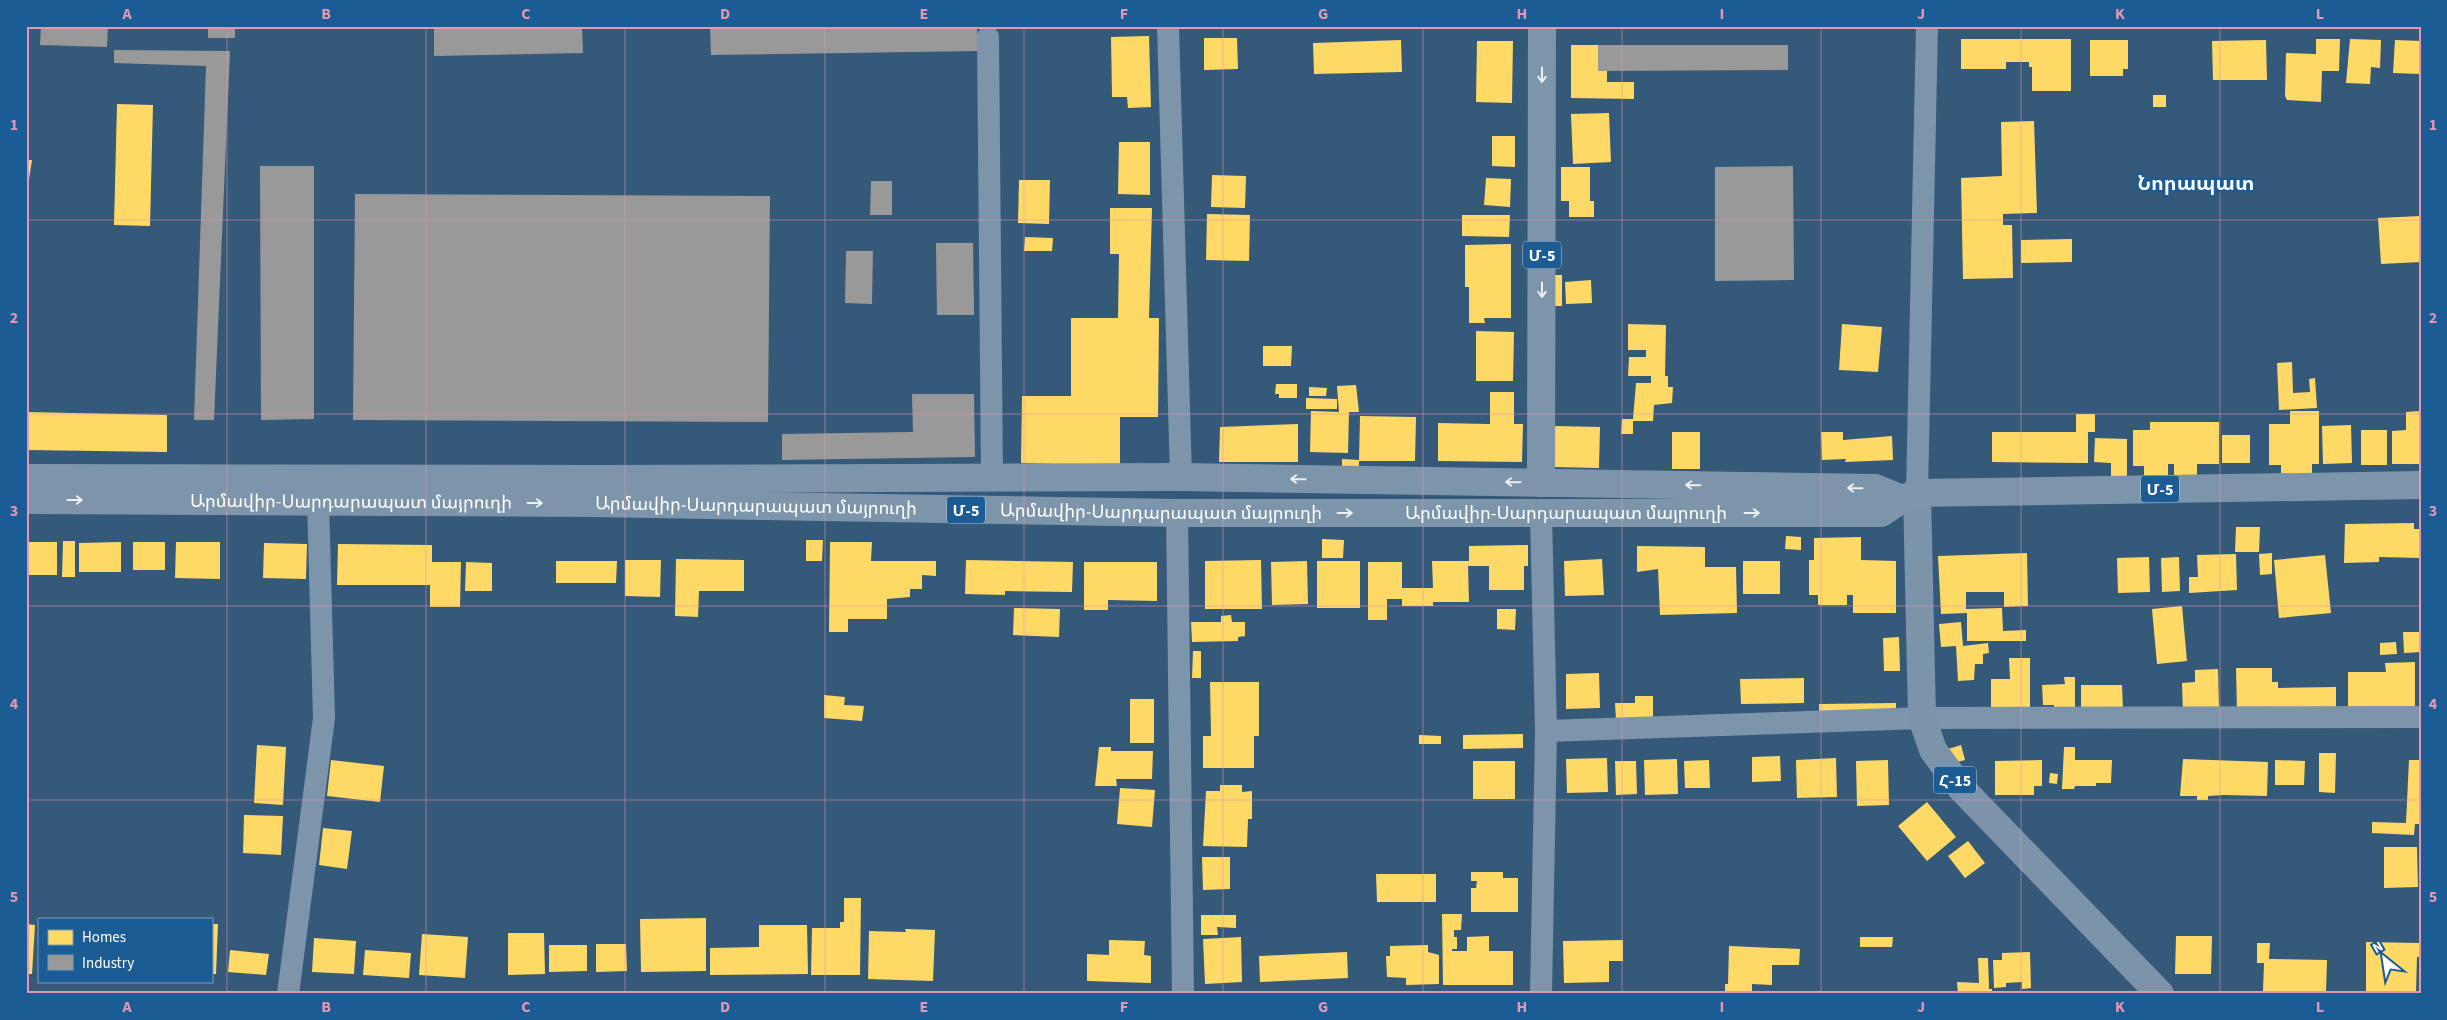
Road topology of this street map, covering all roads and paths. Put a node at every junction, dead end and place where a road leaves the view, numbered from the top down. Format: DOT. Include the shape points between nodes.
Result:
graph roads {
  1 [pos="1168,26"];
  2 [pos="1542,26"];
  3 [pos="1927,26"];
  4 [pos="988,37"];
  5 [pos="992,477"];
  6 [pos="26,478"];
  7 [pos="1181,478"];
  8 [pos="1541,483"];
  9 [pos="2421,485"];
  10 [pos="594,491"];
  11 [pos="1909,496"];
  12 [pos="26,500"];
  13 [pos="318,501"];
  14 [pos="1177,513"];
  15 [pos="1541,514"];
  16 [pos="2421,717"];
  17 [pos="1922,718"];
  18 [pos="1546,731"];
  19 [pos="288,994"];
  20 [pos="1183,994"];
  21 [pos="1540,994"];
  22 [pos="2160,994"];
  1 -- 7 [label="street"];
  2 -- 8 [label="highway, Արմավիր-Սարդարապատ մայրուղի / Մ-5, one-way"];
  3 -- 11 [label="street"];
  4 -- 5 [label="street"];
  5 -- 7 [label="highway, Արմավիր-Սարդարապատ մայրուղի / Մ-5"];
  5 -- 10 [label="highway, Արմավիր-Սարդարապատ մայրուղի / Մ-5"];
  6 -- 10 [label="highway, Արմավիր-Սարդարապատ մայրուղի / Մ-5"];
  8 -- 7 [label="highway, Արմավիր-Սարդարապատ մայրուղի / Մ-5, one-way"];
  11 -- 8 [label="highway, Արմավիր-Սարդարապատ մայրուղի / Մ-5, one-way" via="1875,488"];
  9 -- 11 [label="highway, Արմավիր-Սարդարապատ մայրուղի / Մ-5"];
  13 -- 10 [label="highway, Արմավիր-Սարդարապատ մայրուղի / Մ-5, one-way"];
  10 -- 14 [label="highway, Արմավիր-Սարդարապատ մայրուղի / Մ-5"];
  15 -- 11 [label="highway, Արմավիր-Սարդարապատ մայրուղի / Մ-5, one-way" via="1881,513"];
  11 -- 17 [label="main road, Հ-15"];
  12 -- 13 [label="highway, Արմավիր-Սարդարապատ մայրուղի / Մ-5, one-way"];
  13 -- 19 [label="street" via="324,718"];
  14 -- 15 [label="highway, Արմավիր-Սարդարապատ մայրուղի / Մ-5, one-way"];
  14 -- 20 [label="street"];
  15 -- 18 [label="street"];
  16 -- 17 [label="street"];
  17 -- 18 [label="street"];
  17 -- 22 [label="main road, Հ-15" via="1934,750 1961,788"];
  18 -- 21 [label="street"];
}
